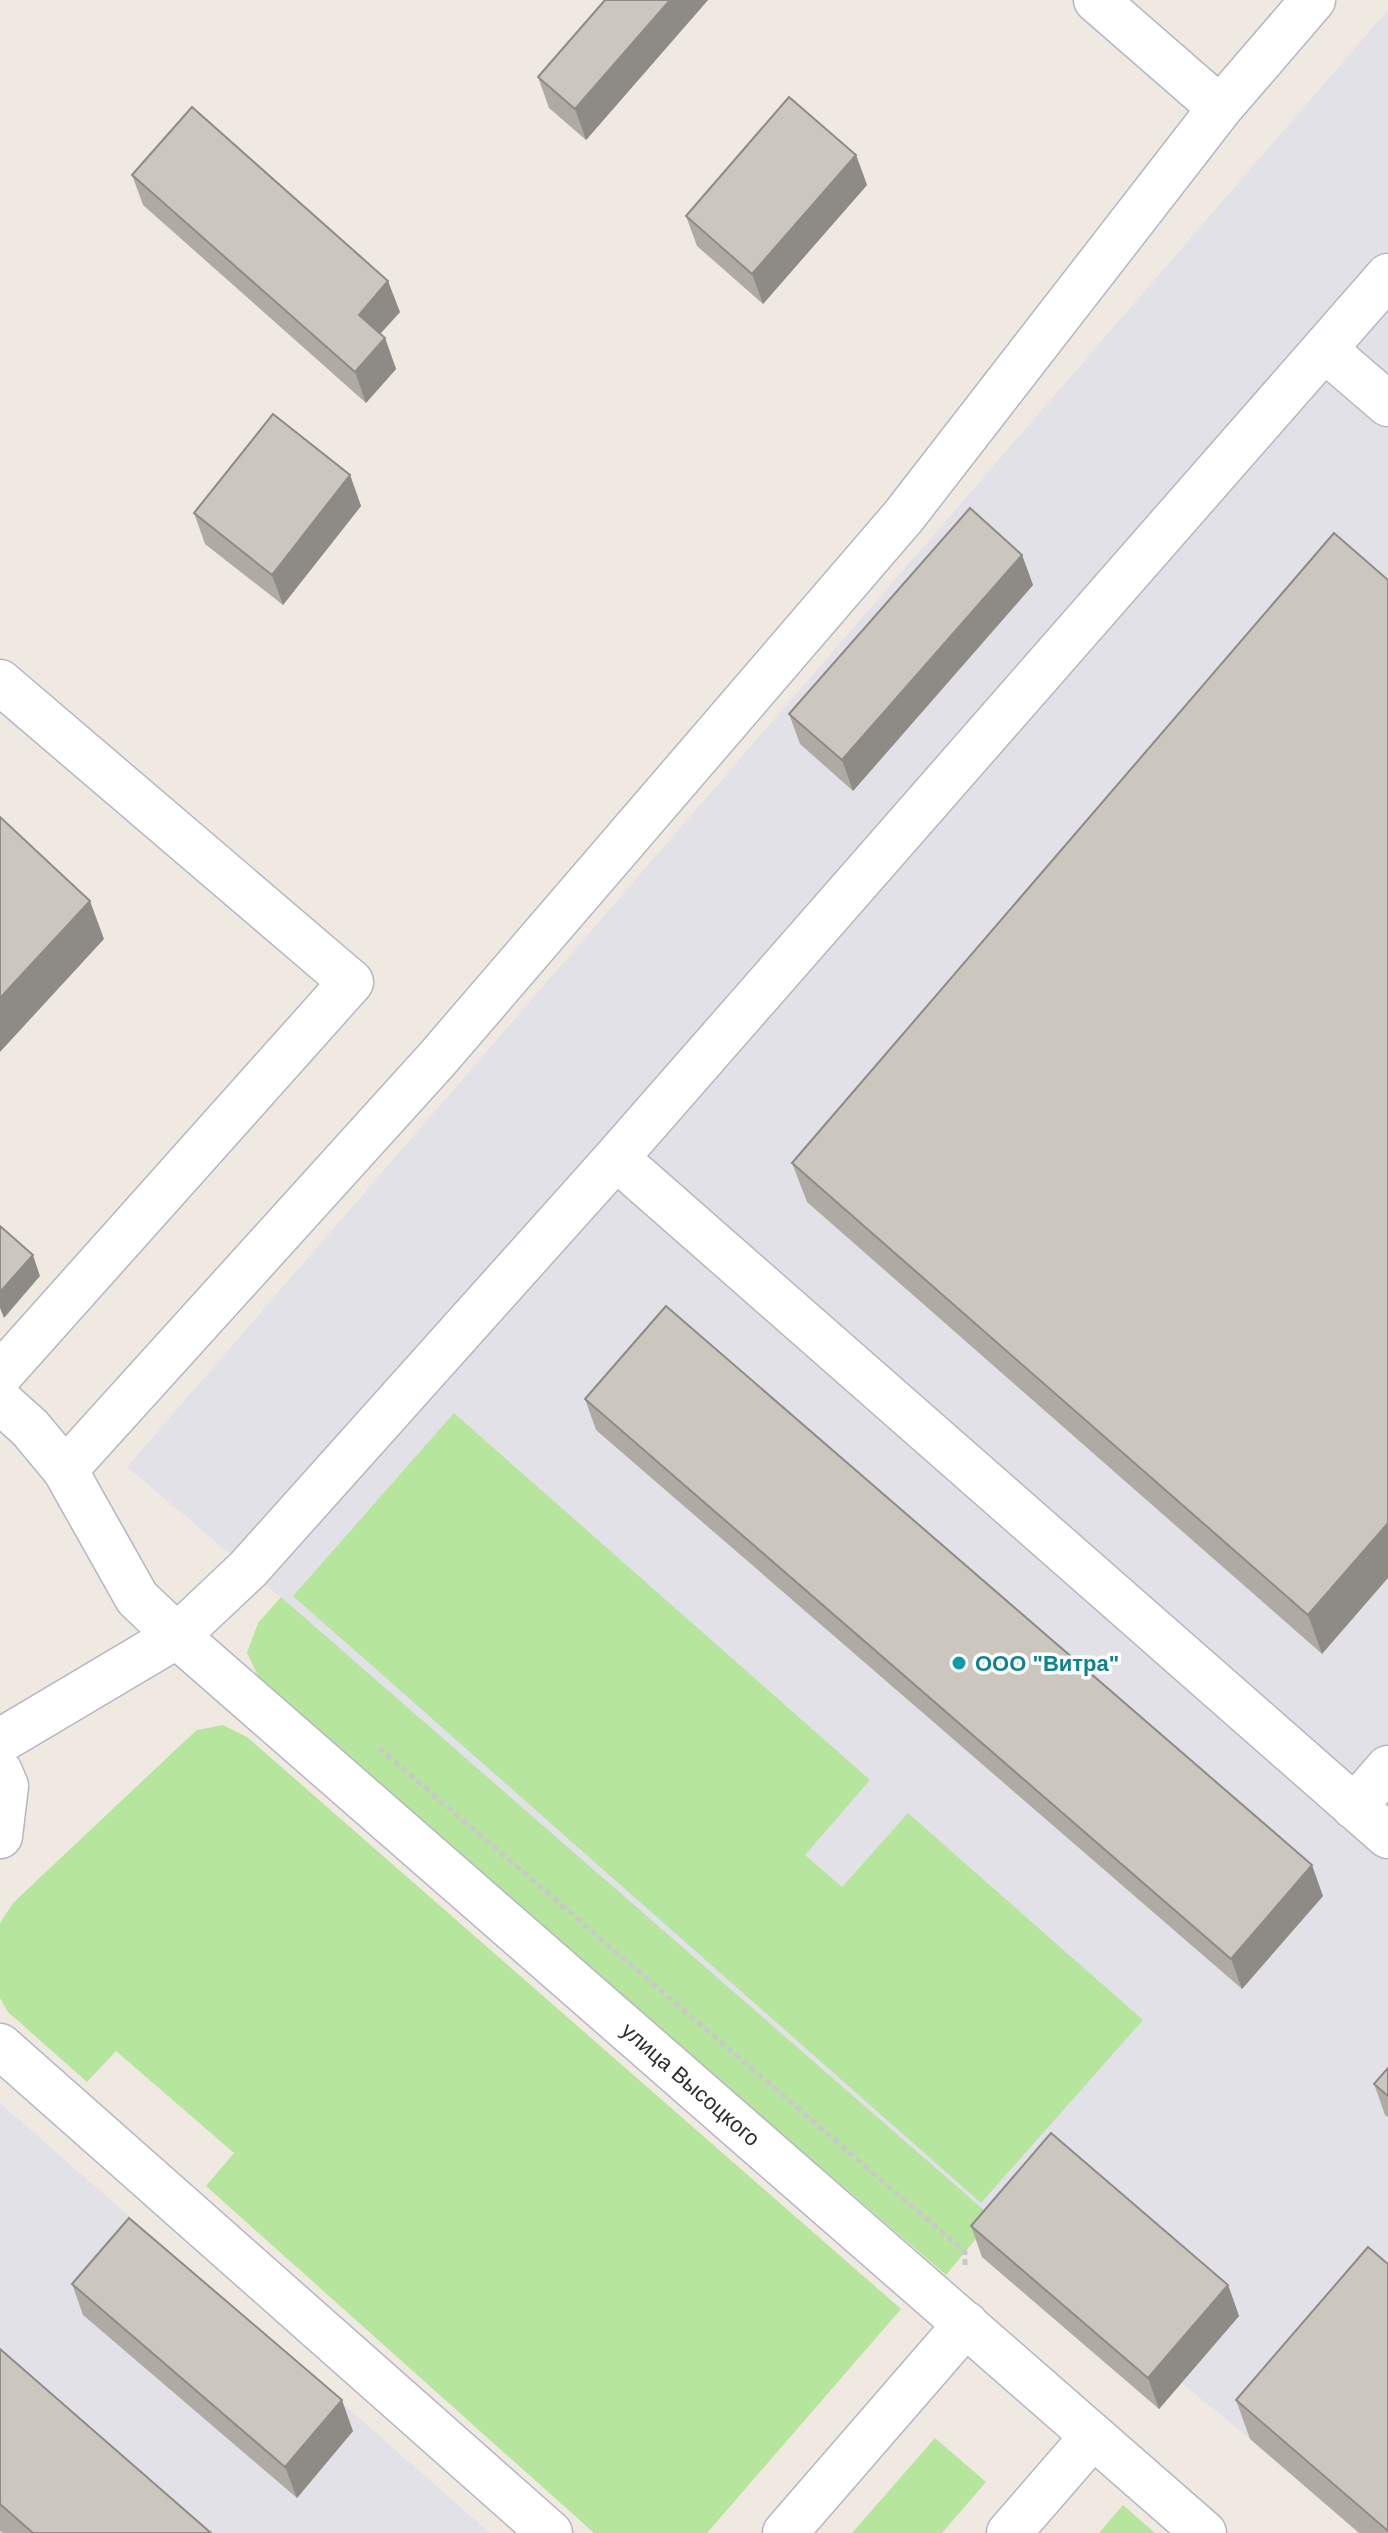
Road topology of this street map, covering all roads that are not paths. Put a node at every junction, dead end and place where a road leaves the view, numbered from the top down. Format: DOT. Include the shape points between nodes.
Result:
graph roads {
  1 [pos="1096,0"];
  2 [pos="1313,0"];
  3 [pos="1220,108"];
  4 [pos="1388,276"];
  5 [pos="1324,349"];
  6 [pos="1388,404"];
  7 [pos="0,682"];
  8 [pos="616,1158"];
  9 [pos="0,1375"];
  10 [pos="0,1401"];
  11 [pos="65,1470"];
  12 [pos="177,1636"];
  13 [pos="0,1741"];
  14 [pos="1388,1768"];
  15 [pos="0,1772"];
  16 [pos="1354,1807"];
  17 [pos="0,1836"];
  18 [pos="1388,1836"];
  19 [pos="0,2046"];
  20 [pos="966,2324"];
  21 [pos="1093,2436"];
  22 [pos="550,2533"];
  23 [pos="785,2533"];
  24 [pos="1009,2533"];
  25 [pos="1204,2533"];
  1 -- 3 [label="street"];
  2 -- 3 [label="street"];
  3 -- 11 [label="street" via="903,517 438,1058"];
  4 -- 5 [label="street"];
  5 -- 6 [label="street"];
  5 -- 8 [label="street"];
  7 -- 9 [label="street" via="351,982"];
  8 -- 12 [label="street" via="248,1569"];
  8 -- 16 [label="street"];
  10 -- 11 [label="street, улица Высоцкого"];
  11 -- 12 [label="street, улица Высоцкого" via="137,1598"];
  12 -- 13 [label="street"];
  12 -- 20 [label="street, улица Высоцкого"];
  14 -- 16 [label="street"];
  15 -- 17 [label="street" via="6,1786"];
  16 -- 18 [label="street"];
  19 -- 22 [label="street"];
  20 -- 21 [label="street, улица Высоцкого"];
  20 -- 23 [label="street"];
  21 -- 24 [label="street"];
  21 -- 25 [label="street, улица Высоцкого"];
}
